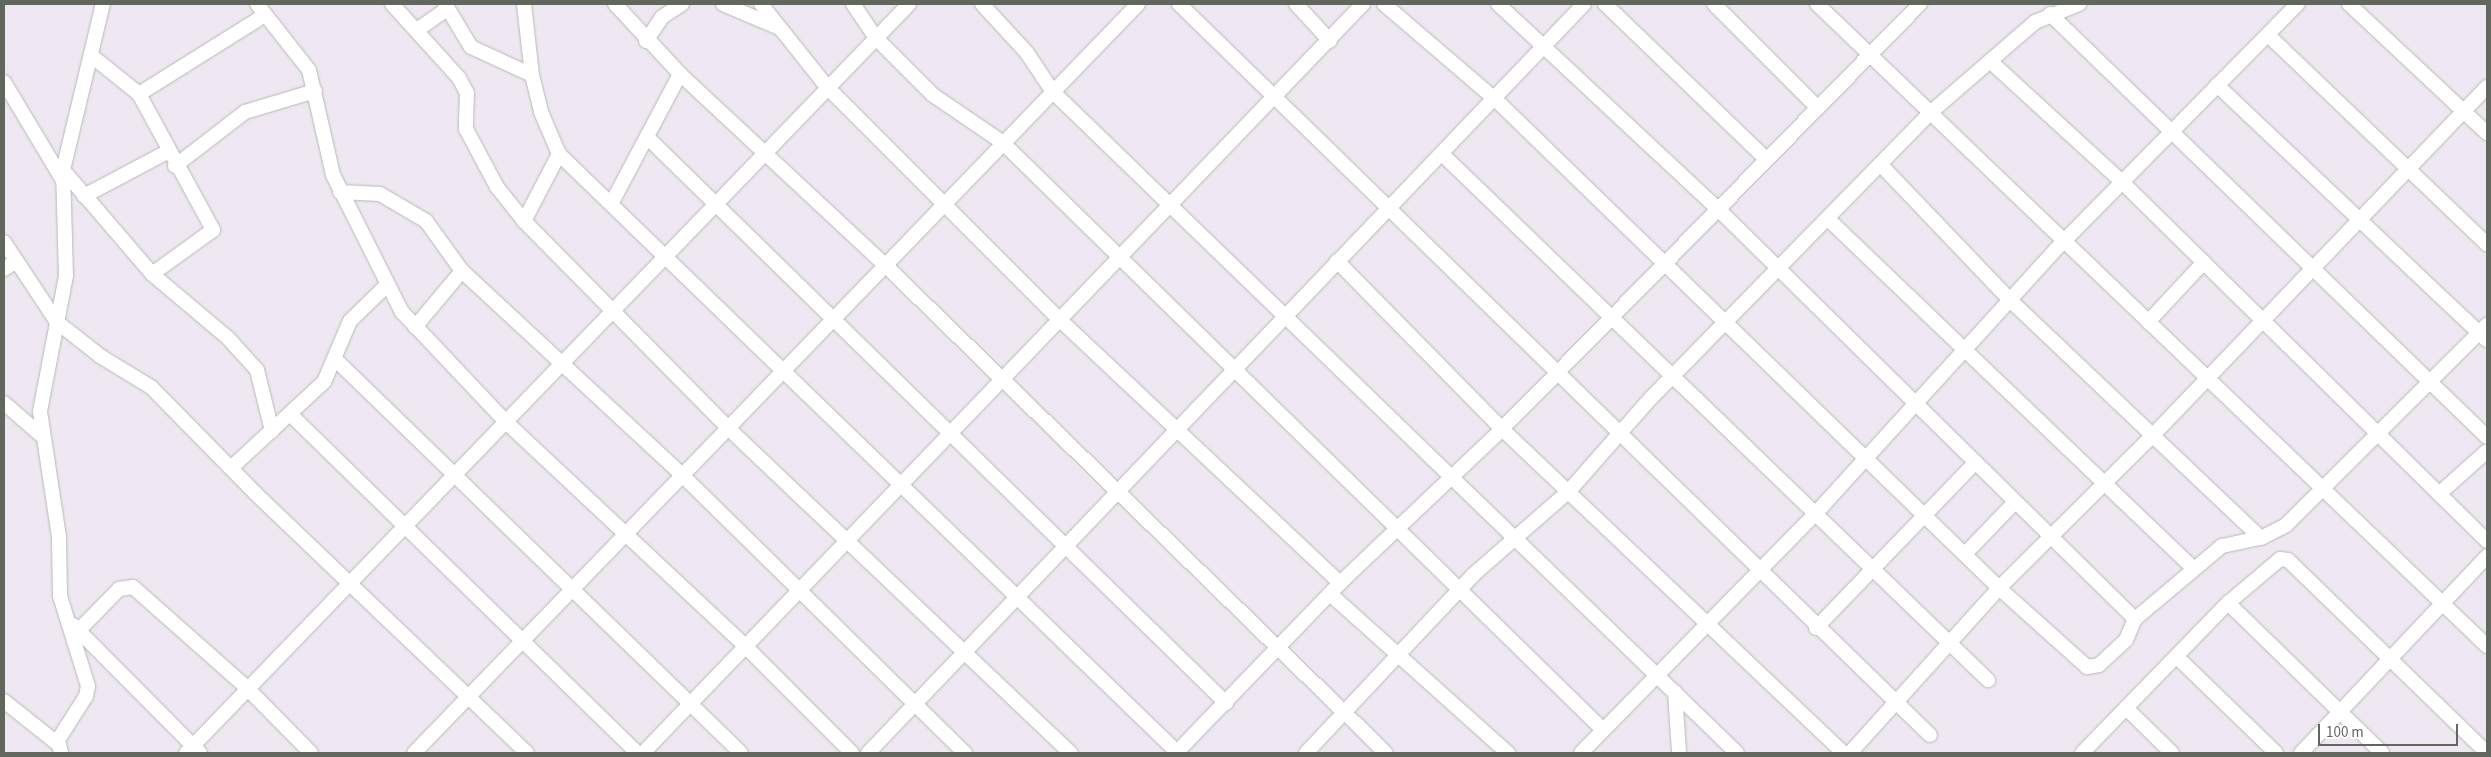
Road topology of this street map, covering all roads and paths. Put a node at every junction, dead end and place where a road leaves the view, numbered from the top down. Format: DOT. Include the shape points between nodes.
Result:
graph roads {
  1 [pos="103,4"];
  2 [pos="392,4"];
  3 [pos="524,4"];
  4 [pos="615,4"];
  5 [pos="682,4"];
  6 [pos="723,4"];
  7 [pos="761,4"];
  8 [pos="853,4"];
  9 [pos="909,4"];
  10 [pos="982,4"];
  11 [pos="1138,4"];
  12 [pos="1179,4"];
  13 [pos="1296,4"];
  14 [pos="1363,4"];
  15 [pos="1384,4"];
  16 [pos="1498,4"];
  17 [pos="1584,4"];
  18 [pos="1605,4"];
  19 [pos="1714,4"];
  20 [pos="1817,4"];
  21 [pos="1920,4"];
  22 [pos="2079,4"];
  23 [pos="2298,4"];
  24 [pos="2350,4"];
  25 [pos="446,6"];
  26 [pos="261,9"];
  27 [pos="2050,14"];
  28 [pos="778,27"];
  29 [pos="417,30"];
  30 [pos="2268,35"];
  31 [pos="875,37"];
  32 [pos="646,41"];
  33 [pos="1330,41"];
  34 [pos="1544,47"];
  35 [pos="1869,56"];
  36 [pos="93,57"];
  37 [pos="1990,61"];
  38 [pos="680,74"];
  39 [pos="532,75"];
  40 [pos="2217,85"];
  41 [pos="827,87"];
  42 [pos="2487,87"];
  43 [pos="315,91"];
  44 [pos="5,92"];
  45 [pos="1053,92"];
  46 [pos="139,94"];
  47 [pos="1276,98"];
  48 [pos="1495,99"];
  49 [pos="1818,108"];
  50 [pos="2465,111"];
  51 [pos="1930,113"];
  52 [pos="2169,133"];
  53 [pos="2487,133"];
  54 [pos="648,137"];
  55 [pos="1002,142"];
  56 [pos="167,152"];
  57 [pos="767,152"];
  58 [pos="560,154"];
  59 [pos="1443,155"];
  60 [pos="1766,159"];
  61 [pos="1880,164"];
  62 [pos="175,166"];
  63 [pos="2408,170"];
  64 [pos="63,175"];
  65 [pos="2122,182"];
  66 [pos="340,192"];
  67 [pos="84,196"];
  68 [pos="611,204"];
  69 [pos="715,204"];
  70 [pos="943,204"];
  71 [pos="1168,206"];
  72 [pos="1390,208"];
  73 [pos="1717,208"];
  74 [pos="2361,218"];
  75 [pos="1828,219"];
  76 [pos="524,221"];
  77 [pos="4,242"];
  78 [pos="2063,242"];
  79 [pos="2487,244"];
  80 [pos="663,255"];
  81 [pos="1118,256"];
  82 [pos="17,261"];
  83 [pos="1337,261"];
  84 [pos="2204,262"];
  85 [pos="1665,263"];
  86 [pos="885,265"];
  87 [pos="2311,268"];
  88 [pos="4,269"];
  89 [pos="1779,269"];
  90 [pos="462,271"];
  91 [pos="152,274"];
  92 [pos="386,286"];
  93 [pos="2011,301"];
  94 [pos="610,310"];
  95 [pos="1285,313"];
  96 [pos="1612,317"];
  97 [pos="834,318"];
  98 [pos="1059,319"];
  99 [pos="2262,320"];
  100 [pos="57,322"];
  101 [pos="1726,322"];
  102 [pos="2148,322"];
  103 [pos="415,327"];
  104 [pos="2485,332"];
  105 [pos="1965,352"];
  106 [pos="336,360"];
  107 [pos="560,361"];
  108 [pos="1233,369"];
  109 [pos="782,372"];
  110 [pos="1556,375"];
  111 [pos="1673,375"];
  112 [pos="2207,378"];
  113 [pos="1002,379"];
  114 [pos="2432,384"];
  115 [pos="4,403"];
  116 [pos="1915,405"];
  117 [pos="290,414"];
  118 [pos="508,424"];
  119 [pos="728,428"];
  120 [pos="1502,429"];
  121 [pos="272,431"];
  122 [pos="1173,431"];
  123 [pos="952,434"];
  124 [pos="2154,434"];
  125 [pos="40,435"];
  126 [pos="2379,435"];
  127 [pos="1618,436"];
  128 [pos="2487,437"];
  129 [pos="2487,451"];
  130 [pos="1865,460"];
  131 [pos="1975,463"];
  132 [pos="231,468"];
  133 [pos="682,475"];
  134 [pos="454,478"];
  135 [pos="1450,479"];
  136 [pos="2104,485"];
  137 [pos="901,486"];
  138 [pos="2324,490"];
  139 [pos="1116,491"];
  140 [pos="1569,491"];
  141 [pos="2439,494"];
  142 [pos="2015,502"];
  143 [pos="1816,514"];
  144 [pos="1923,515"];
  145 [pos="403,525"];
  146 [pos="1398,528"];
  147 [pos="625,534"];
  148 [pos="2051,536"];
  149 [pos="2260,538"];
  150 [pos="1515,540"];
  151 [pos="848,541"];
  152 [pos="2487,541"];
  153 [pos="1066,544"];
  154 [pos="1965,554"];
  155 [pos="2487,556"];
  156 [pos="1872,568"];
  157 [pos="2193,568"];
  158 [pos="1757,571"];
  159 [pos="347,582"];
  160 [pos="1340,583"];
  161 [pos="574,587"];
  162 [pos="1461,587"];
  163 [pos="1999,588"];
  164 [pos="801,593"];
  165 [pos="1330,594"];
  166 [pos="1016,595"];
  167 [pos="2228,603"];
  168 [pos="2442,606"];
  169 [pos="2135,619"];
  170 [pos="1708,621"];
  171 [pos="74,627"];
  172 [pos="1816,628"];
  173 [pos="524,639"];
  174 [pos="1948,642"];
  175 [pos="2487,646"];
  176 [pos="747,648"];
  177 [pos="1278,650"];
  178 [pos="964,651"];
  179 [pos="1401,656"];
  180 [pos="2177,657"];
  181 [pos="2390,661"];
  182 [pos="1656,674"];
  183 [pos="1988,680"];
  184 [pos="247,688"];
  185 [pos="1675,692"];
  186 [pos="469,698"];
  187 [pos="4,701"];
  188 [pos="1894,702"];
  189 [pos="1226,703"];
  190 [pos="691,705"];
  191 [pos="914,705"];
  192 [pos="2126,708"];
  193 [pos="2340,712"];
  194 [pos="1345,714"];
  195 [pos="1603,730"];
  196 [pos="1930,736"];
  197 [pos="59,749"];
  198 [pos="193,751"];
  199 [pos="311,753"];
  200 [pos="414,753"];
  201 [pos="527,753"];
  202 [pos="636,753"];
  203 [pos="643,753"];
  204 [pos="741,753"];
  205 [pos="852,753"];
  206 [pos="868,753"];
  207 [pos="965,753"];
  208 [pos="1071,753"];
  209 [pos="1177,753"];
  210 [pos="1306,753"];
  211 [pos="1386,753"];
  212 [pos="1508,753"];
  213 [pos="1581,753"];
  214 [pos="1679,753"];
  215 [pos="1738,753"];
  216 [pos="1843,753"];
  217 [pos="1850,753"];
  218 [pos="2082,753"];
  219 [pos="2172,753"];
  220 [pos="2276,753"];
  221 [pos="2301,753"];
  222 [pos="2382,753"];
  223 [pos="2487,753"];
  1 -- 36 [label="street"];
  2 -- 29 [label="street"];
  3 -- 39 [label="street"];
  4 -- 32 [label="street"];
  5 -- 32 [label="street" via="662,17"];
  6 -- 28 [label="street"];
  7 -- 28 [label="street"];
  8 -- 31 [label="street"];
  9 -- 31 [label="street"];
  10 -- 45 [label="street" via="1027,54"];
  11 -- 45 [label="street"];
  12 -- 47 [label="street"];
  13 -- 33 [label="street"];
  14 -- 33 [label="street"];
  15 -- 48 [label="street"];
  16 -- 34 [label="street"];
  17 -- 34 [label="street"];
  18 -- 60 [label="street"];
  19 -- 49 [label="street"];
  20 -- 35 [label="street"];
  21 -- 35 [label="street"];
  22 -- 27 [label="street"];
  23 -- 30 [label="street"];
  24 -- 50 [label="street"];
  25 -- 29 [label="street"];
  25 -- 39 [label="street" via="471,47"];
  26 -- 43 [label="street" via="304,63"];
  26 -- 46 [label="street"];
  27 -- 37 [label="street"];
  27 -- 52 [label="street"];
  28 -- 41 [label="street"];
  29 -- 76 [label="street" via="460,78 467,93 466,129 497,187"];
  30 -- 40 [label="street"];
  30 -- 63 [label="street"];
  31 -- 41 [label="street"];
  31 -- 55 [label="street" via="933,95"];
  32 -- 38 [label="street"];
  33 -- 47 [label="street"];
  34 -- 48 [label="street"];
  34 -- 73 [label="street"];
  35 -- 49 [label="street"];
  35 -- 51 [label="street"];
  36 -- 46 [label="street"];
  36 -- 64 [label="street"];
  37 -- 51 [label="street"];
  37 -- 65 [label="street"];
  38 -- 54 [label="street"];
  38 -- 57 [label="street"];
  39 -- 58 [label="street" via="541,112"];
  40 -- 52 [label="street"];
  40 -- 74 [label="street"];
  41 -- 57 [label="street"];
  41 -- 70 [label="street"];
  42 -- 50 [label="street"];
  43 -- 62 [label="street" via="245,112"];
  43 -- 66 [label="street" via="323,138"];
  44 -- 64 [label="street"];
  45 -- 55 [label="street"];
  45 -- 71 [label="street"];
  46 -- 56 [label="street"];
  47 -- 71 [label="street"];
  47 -- 72 [label="street"];
  48 -- 59 [label="street"];
  48 -- 85 [label="street"];
  49 -- 60 [label="street"];
  50 -- 53 [label="street"];
  50 -- 63 [label="street"];
  51 -- 61 [label="street"];
  51 -- 78 [label="street"];
  52 -- 65 [label="street"];
  52 -- 87 [label="street"];
  54 -- 68 [label="street"];
  54 -- 69 [label="street"];
  55 -- 70 [label="street"];
  55 -- 81 [label="street"];
  56 -- 62 [label="street"];
  56 -- 67 [label="street"];
  57 -- 69 [label="street"];
  57 -- 86 [label="street"];
  58 -- 68 [label="street"];
  58 -- 76 [label="street"];
  59 -- 72 [label="street"];
  59 -- 96 [label="street"];
  60 -- 73 [label="street"];
  61 -- 75 [label="street"];
  61 -- 93 [label="street"];
  62 -- 91 [label="street" via="213,230"];
  63 -- 74 [label="street"];
  63 -- 79 [label="street"];
  64 -- 67 [label="street"];
  64 -- 100 [label="street" via="67,262"];
  65 -- 78 [label="street"];
  65 -- 84 [label="street"];
  66 -- 90 [label="street" via="380,194 416,212 437,233"];
  66 -- 92 [label="street"];
  67 -- 91 [label="street"];
  68 -- 80 [label="street"];
  69 -- 80 [label="street"];
  69 -- 97 [label="street"];
  70 -- 86 [label="street"];
  70 -- 98 [label="street"];
  71 -- 81 [label="street"];
  71 -- 95 [label="street"];
  72 -- 83 [label="street"];
  72 -- 110 [label="street"];
  73 -- 85 [label="street"];
  73 -- 89 [label="street"];
  74 -- 87 [label="street"];
  74 -- 104 [label="street"];
  75 -- 89 [label="street"];
  75 -- 105 [label="street"];
  76 -- 94 [label="street"];
  77 -- 82 [label="street"];
  78 -- 93 [label="street"];
  78 -- 102 [label="street"];
  80 -- 94 [label="street"];
  80 -- 109 [label="street"];
  81 -- 98 [label="street"];
  81 -- 108 [label="street"];
  82 -- 88 [label="street"];
  82 -- 100 [label="street"];
  83 -- 95 [label="street"];
  83 -- 120 [label="street"];
  84 -- 99 [label="street"];
  84 -- 102 [label="street"];
  85 -- 96 [label="street"];
  85 -- 101 [label="street"];
  86 -- 97 [label="street"];
  86 -- 113 [label="street"];
  87 -- 99 [label="street"];
  87 -- 114 [label="street"];
  89 -- 101 [label="street"];
  89 -- 116 [label="street"];
  90 -- 103 [label="street"];
  90 -- 107 [label="street"];
  91 -- 121 [label="street" via="228,338 257,370"];
  92 -- 103 [label="street"];
  92 -- 106 [label="street" via="350,321"];
  93 -- 105 [label="street"];
  93 -- 124 [label="street"];
  94 -- 107 [label="street"];
  94 -- 119 [label="street"];
  95 -- 108 [label="street"];
  95 -- 135 [label="street"];
  96 -- 110 [label="street"];
  96 -- 111 [label="street"];
  97 -- 109 [label="street"];
  97 -- 123 [label="street"];
  98 -- 113 [label="street"];
  98 -- 122 [label="street"];
  99 -- 112 [label="street"];
  99 -- 126 [label="street"];
  100 -- 125 [label="street" via="42,391"];
  100 -- 132 [label="street" via="100,356 152,387"];
  101 -- 111 [label="street"];
  101 -- 130 [label="street"];
  102 -- 112 [label="street"];
  103 -- 118 [label="street"];
  104 -- 114 [label="street"];
  105 -- 116 [label="street"];
  105 -- 136 [label="street"];
  106 -- 117 [label="street" via="324,382"];
  106 -- 134 [label="street"];
  107 -- 118 [label="street"];
  107 -- 133 [label="street"];
  108 -- 122 [label="street"];
  108 -- 146 [label="street"];
  109 -- 119 [label="street"];
  109 -- 137 [label="street"];
  110 -- 120 [label="street"];
  110 -- 127 [label="street"];
  111 -- 127 [label="street"];
  111 -- 143 [label="street"];
  112 -- 124 [label="street"];
  112 -- 138 [label="street"];
  113 -- 123 [label="street"];
  113 -- 139 [label="street"];
  114 -- 126 [label="street"];
  114 -- 128 [label="street"];
  115 -- 125 [label="street"];
  116 -- 130 [label="street"];
  116 -- 131 [label="street"];
  117 -- 121 [label="street"];
  117 -- 145 [label="street"];
  118 -- 134 [label="street"];
  118 -- 147 [label="street"];
  119 -- 133 [label="street"];
  119 -- 151 [label="street"];
  120 -- 135 [label="street"];
  120 -- 140 [label="street"];
  121 -- 132 [label="street"];
  122 -- 139 [label="street"];
  122 -- 160 [label="street"];
  123 -- 137 [label="street"];
  123 -- 153 [label="street"];
  124 -- 136 [label="street"];
  124 -- 149 [label="street"];
  125 -- 171 [label="street" via="59,537 60,596"];
  126 -- 138 [label="street"];
  126 -- 141 [label="street"];
  127 -- 140 [label="street"];
  127 -- 158 [label="street"];
  129 -- 141 [label="street"];
  130 -- 143 [label="street"];
  130 -- 144 [label="street"];
  131 -- 142 [label="street"];
  131 -- 144 [label="street"];
  132 -- 159 [label="street"];
  133 -- 147 [label="street"];
  133 -- 164 [label="street"];
  134 -- 145 [label="street"];
  134 -- 161 [label="street"];
  135 -- 146 [label="street"];
  135 -- 150 [label="street"];
  136 -- 148 [label="street"];
  136 -- 157 [label="street"];
  137 -- 151 [label="street"];
  137 -- 166 [label="street"];
  138 -- 149 [label="street" via="2286,525"];
  138 -- 168 [label="street"];
  139 -- 153 [label="street"];
  139 -- 177 [label="street"];
  140 -- 150 [label="street"];
  140 -- 170 [label="street"];
  141 -- 152 [label="street"];
  142 -- 148 [label="street"];
  142 -- 154 [label="street"];
  143 -- 156 [label="street"];
  143 -- 158 [label="street"];
  144 -- 154 [label="street"];
  144 -- 156 [label="street"];
  145 -- 159 [label="street"];
  145 -- 173 [label="street"];
  146 -- 160 [label="street"];
  146 -- 162 [label="street"];
  147 -- 161 [label="street"];
  147 -- 176 [label="street"];
  148 -- 163 [label="street"];
  148 -- 169 [label="street"];
  149 -- 157 [label="street" via="2225,544"];
  150 -- 162 [label="street"];
  150 -- 182 [label="street"];
  151 -- 164 [label="street"];
  151 -- 178 [label="street"];
  153 -- 166 [label="street"];
  153 -- 189 [label="street"];
  154 -- 163 [label="street"];
  155 -- 168 [label="street"];
  156 -- 172 [label="street"];
  156 -- 174 [label="street"];
  157 -- 169 [label="street"];
  158 -- 170 [label="street"];
  158 -- 172 [label="street"];
  159 -- 184 [label="street"];
  159 -- 186 [label="street"];
  160 -- 165 [label="street"];
  161 -- 173 [label="street"];
  161 -- 190 [label="street"];
  162 -- 179 [label="street"];
  162 -- 195 [label="street"];
  163 -- 169 [label="street" via="2093,668 2126,640"];
  163 -- 174 [label="street"];
  164 -- 176 [label="street"];
  164 -- 191 [label="street"];
  165 -- 177 [label="street"];
  165 -- 179 [label="street"];
  166 -- 178 [label="street"];
  166 -- 209 [label="street"];
  167 -- 180 [label="street"];
  167 -- 181 [label="street" via="2272,561 2288,560"];
  167 -- 193 [label="street"];
  168 -- 175 [label="street"];
  168 -- 181 [label="street"];
  170 -- 182 [label="street"];
  170 -- 216 [label="street"];
  171 -- 184 [label="street" via="119,590 134,587"];
  171 -- 197 [label="street" via="88,686"];
  171 -- 198 [label="street"];
  172 -- 188 [label="street"];
  173 -- 186 [label="street"];
  173 -- 202 [label="street"];
  174 -- 183 [label="street"];
  174 -- 188 [label="street"];
  176 -- 190 [label="street"];
  176 -- 205 [label="street"];
  177 -- 189 [label="street"];
  177 -- 194 [label="street"];
  178 -- 191 [label="street"];
  178 -- 208 [label="street"];
  179 -- 194 [label="street"];
  179 -- 212 [label="street"];
  180 -- 192 [label="street"];
  180 -- 220 [label="street"];
  181 -- 193 [label="street"];
  181 -- 223 [label="street"];
  182 -- 185 [label="street"];
  182 -- 195 [label="street"];
  184 -- 198 [label="street"];
  184 -- 199 [label="street"];
  185 -- 214 [label="street"];
  185 -- 215 [label="street"];
  186 -- 200 [label="street"];
  186 -- 201 [label="street"];
  187 -- 197 [label="street"];
  188 -- 196 [label="street"];
  188 -- 217 [label="street"];
  189 -- 209 [label="street"];
  190 -- 203 [label="street"];
  190 -- 204 [label="street"];
  191 -- 206 [label="street"];
  191 -- 207 [label="street"];
  192 -- 218 [label="street"];
  192 -- 219 [label="street"];
  193 -- 221 [label="street"];
  193 -- 222 [label="street"];
  194 -- 210 [label="street"];
  194 -- 211 [label="street"];
  195 -- 213 [label="street"];
}
